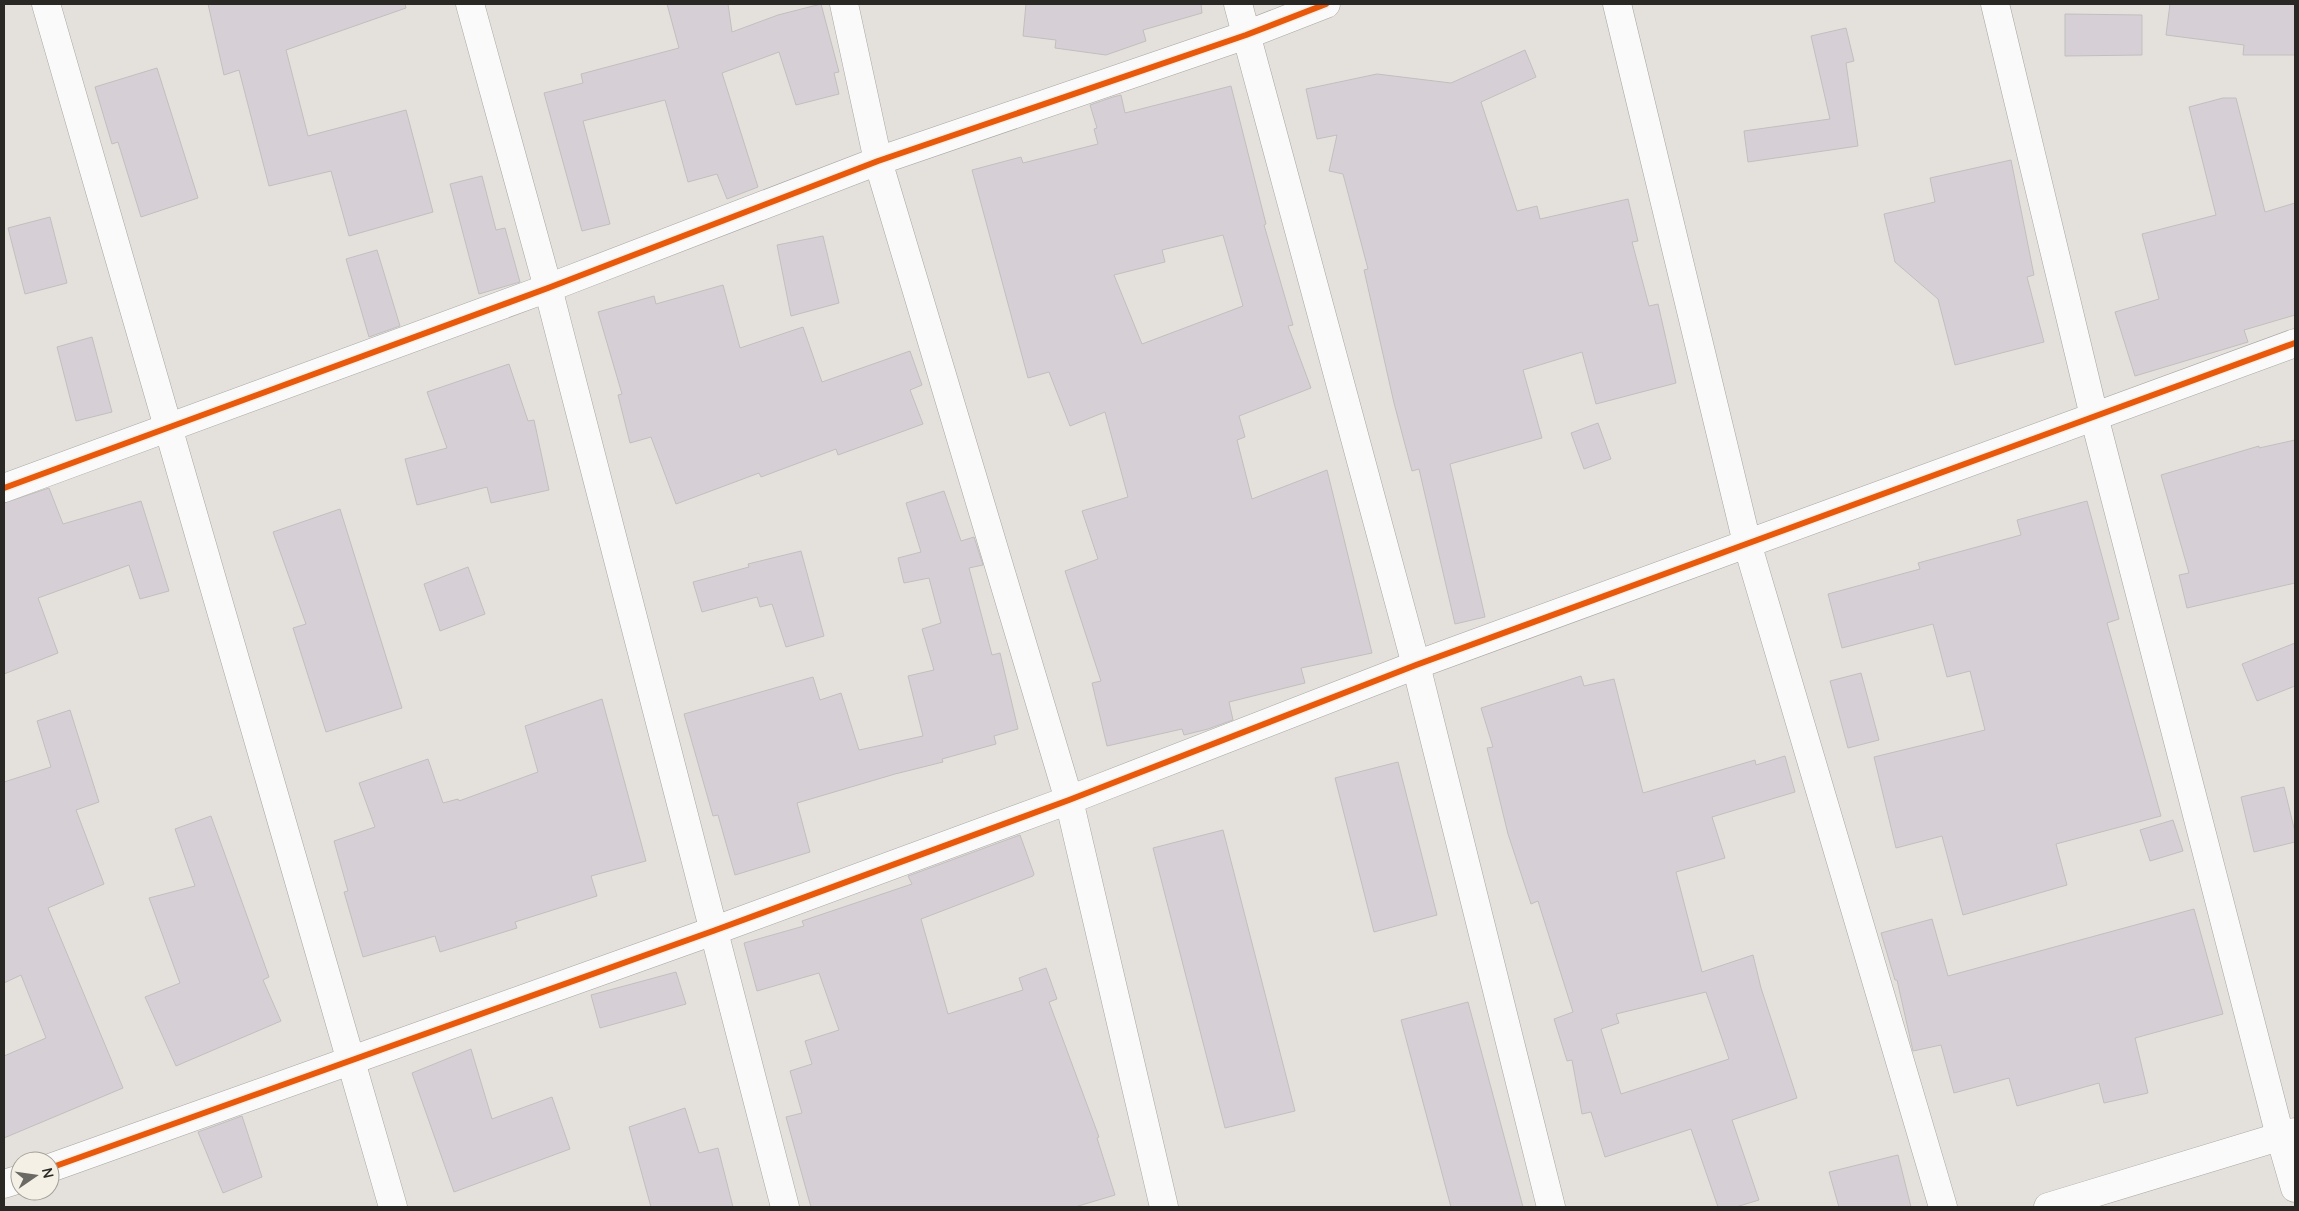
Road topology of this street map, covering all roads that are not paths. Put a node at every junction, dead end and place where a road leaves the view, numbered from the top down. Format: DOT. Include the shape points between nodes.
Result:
graph roads {
  1 [pos="46,4"];
  2 [pos="470,4"];
  3 [pos="844,4"];
  4 [pos="1238,4"];
  5 [pos="1326,4"];
  6 [pos="1617,4"];
  7 [pos="1995,4"];
  8 [pos="1246,35"];
  9 [pos="878,161"];
  10 [pos="548,288"];
  11 [pos="2295,344"];
  12 [pos="2094,416"];
  13 [pos="168,429"];
  14 [pos="4,488"];
  15 [pos="1747,543"];
  16 [pos="1416,665"];
  17 [pos="1069,800"];
  18 [pos="713,932"];
  19 [pos="350,1063"];
  20 [pos="2287,1134"];
  21 [pos="60,1164"];
  22 [pos="2295,1188"];
  23 [pos="393,1207"];
  24 [pos="785,1207"];
  25 [pos="1164,1207"];
  26 [pos="1551,1207"];
  27 [pos="1943,1207"];
  28 [pos="2048,1207"];
  1 -- 13 [label="street"];
  2 -- 10 [label="street"];
  3 -- 9 [label="street"];
  4 -- 8 [label="street"];
  5 -- 8 [label="street"];
  6 -- 15 [label="street"];
  7 -- 12 [label="street"];
  8 -- 9 [label="street"];
  8 -- 16 [label="street"];
  9 -- 10 [label="street"];
  9 -- 17 [label="street"];
  10 -- 13 [label="street"];
  10 -- 18 [label="street"];
  11 -- 12 [label="street"];
  12 -- 15 [label="street"];
  12 -- 20 [label="street"];
  13 -- 14 [label="street"];
  13 -- 19 [label="street"];
  15 -- 16 [label="street"];
  15 -- 27 [label="street"];
  16 -- 17 [label="street"];
  16 -- 26 [label="street"];
  17 -- 18 [label="street"];
  17 -- 25 [label="street"];
  18 -- 19 [label="street"];
  18 -- 24 [label="street"];
  19 -- 21 [label="street"];
  19 -- 23 [label="street"];
  20 -- 22 [label="street"];
  20 -- 28 [label="street"];
}
